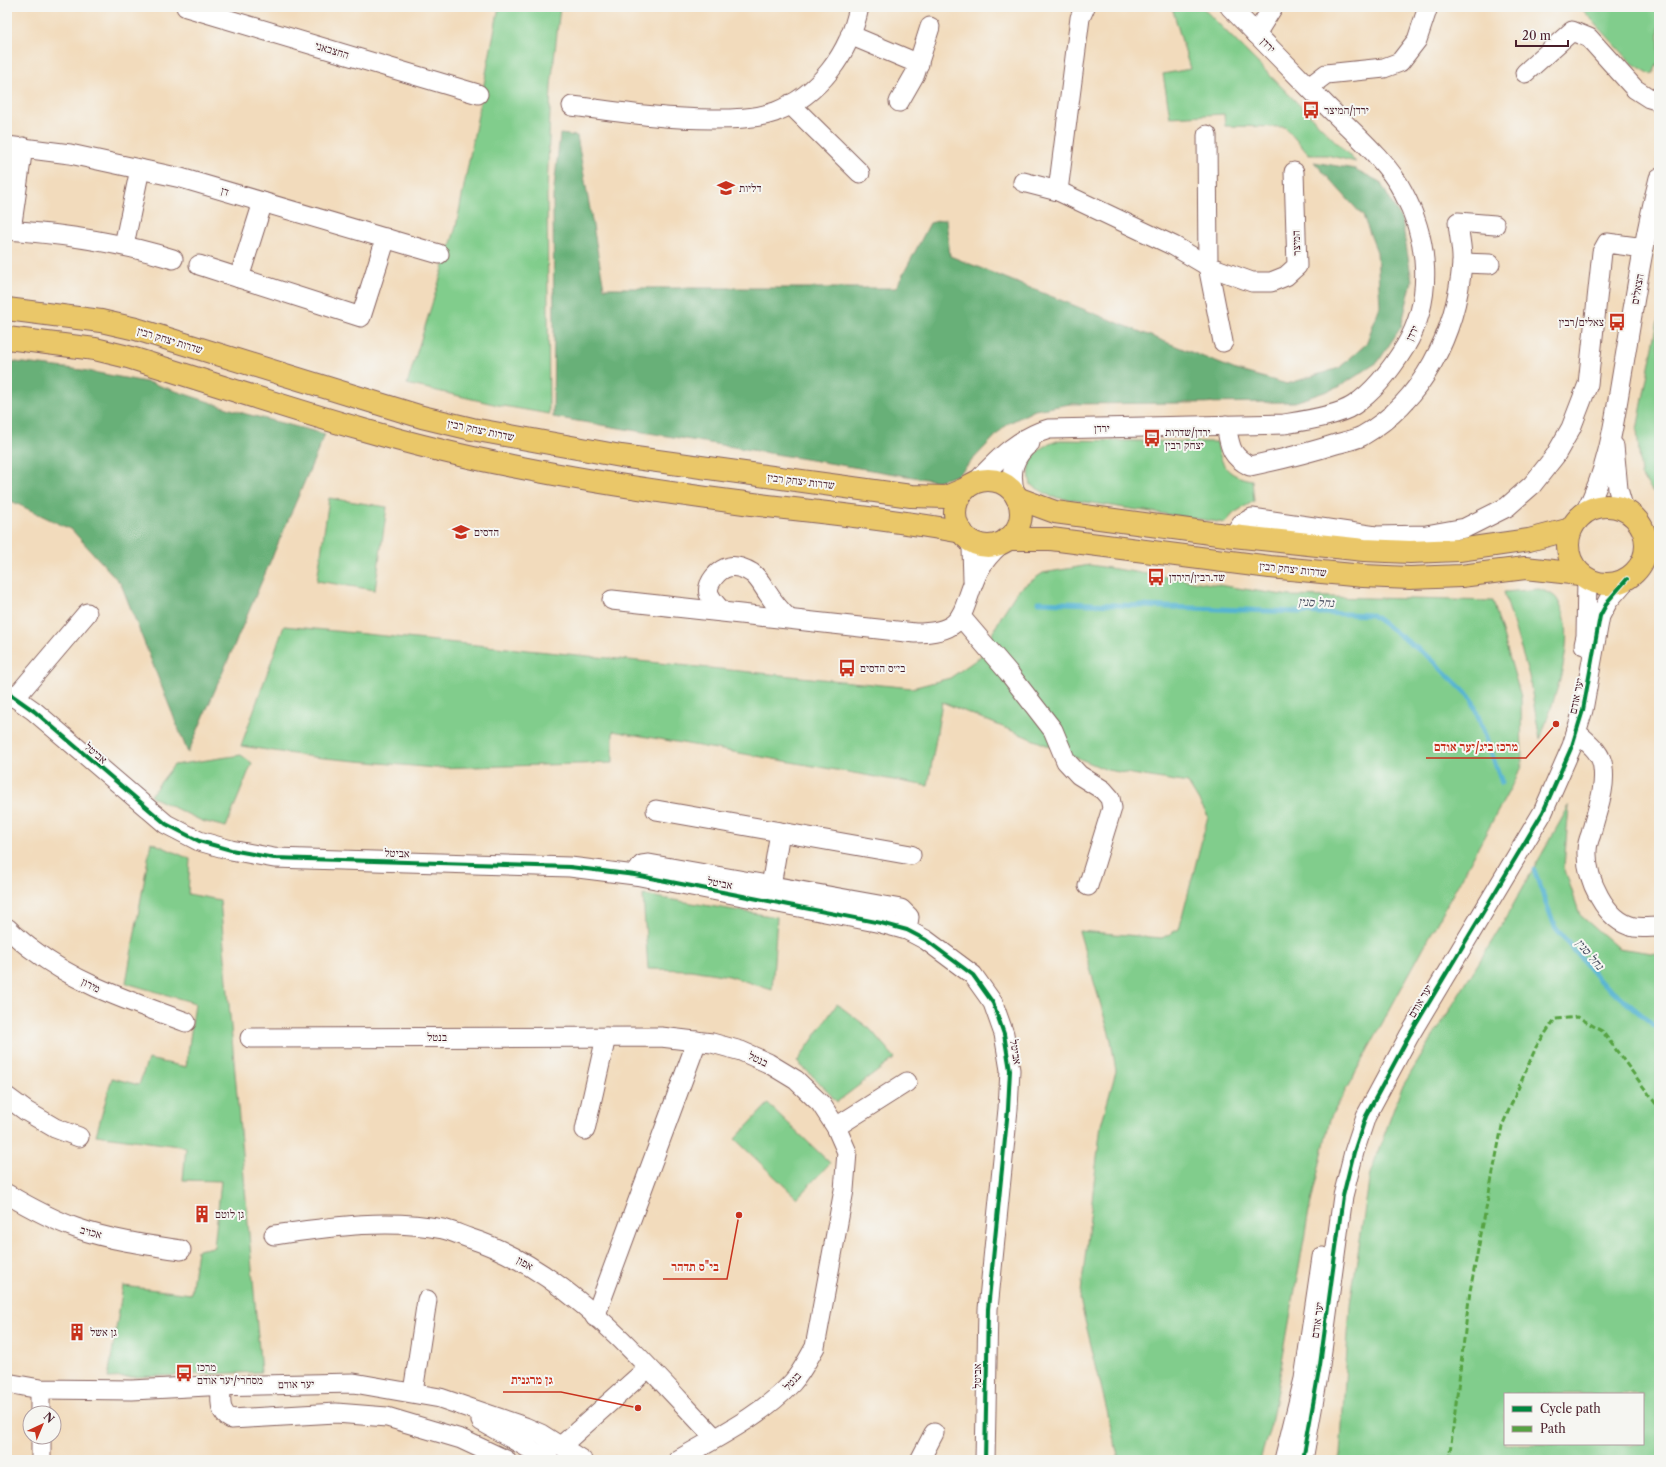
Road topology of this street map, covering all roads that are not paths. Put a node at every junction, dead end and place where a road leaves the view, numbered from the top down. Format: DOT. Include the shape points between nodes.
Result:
graph roads {
  1 [pos="186,7"];
  2 [pos="859,7"];
  3 [pos="1085,7"];
  4 [pos="1230,7"];
  5 [pos="1273,7"];
  6 [pos="1428,7"];
  7 [pos="930,27"];
  8 [pos="1256,34"];
  9 [pos="850,35"];
  10 [pos="919,64"];
  11 [pos="1525,73"];
  12 [pos="1309,87"];
  13 [pos="478,94"];
  14 [pos="1659,101"];
  15 [pos="899,102"];
  16 [pos="790,104"];
  17 [pos="572,106"];
  18 [pos="1207,135"];
  19 [pos="15,146"];
  20 [pos="140,169"];
  21 [pos="1294,172"];
  22 [pos="860,173"];
  23 [pos="1659,178"];
  24 [pos="1023,182"];
  25 [pos="1058,191"];
  26 [pos="263,202"];
  27 [pos="1495,224"];
  28 [pos="9,230"];
  29 [pos="386,238"];
  30 [pos="124,245"];
  31 [pos="1644,248"];
  32 [pos="439,254"];
  33 [pos="173,259"];
  34 [pos="1462,263"];
  35 [pos="1490,264"];
  36 [pos="199,266"];
  37 [pos="1208,266"];
  38 [pos="239,278"];
  39 [pos="7,309"];
  40 [pos="7,338"];
  41 [pos="1223,342"];
  42 [pos="1614,423"];
  43 [pos="1226,425"];
  44 [pos="1049,428"];
  45 [pos="971,485"];
  46 [pos="1016,495"];
  47 [pos="1585,512"];
  48 [pos="1630,514"];
  49 [pos="1659,521"];
  50 [pos="1571,530"];
  51 [pos="965,535"];
  52 [pos="1233,536"];
  53 [pos="1004,541"];
  54 [pos="1659,558"];
  55 [pos="1633,574"];
  56 [pos="1584,576"];
  57 [pos="973,586"];
  58 [pos="612,600"];
  59 [pos="722,611"];
  60 [pos="87,613"];
  61 [pos="961,617"];
  62 [pos="788,618"];
  63 [pos="11,695"];
  64 [pos="1576,732"];
  65 [pos="656,810"];
  66 [pos="780,832"];
  67 [pos="911,855"];
  68 [pos="635,875"];
  69 [pos="771,886"];
  70 [pos="1088,886"];
  71 [pos="1659,927"];
  72 [pos="7,928"];
  73 [pos="907,930"];
  74 [pos="186,1022"];
  75 [pos="606,1037"];
  76 [pos="250,1038"];
  77 [pos="697,1041"];
  78 [pos="906,1082"];
  79 [pos="7,1097"];
  80 [pos="836,1127"];
  81 [pos="585,1130"];
  82 [pos="79,1137"];
  83 [pos="7,1194"];
  84 [pos="274,1236"];
  85 [pos="181,1250"];
  86 [pos="427,1300"];
  87 [pos="595,1317"];
  88 [pos="648,1368"];
  89 [pos="7,1383"];
  90 [pos="221,1386"];
  91 [pos="40,1388"];
  92 [pos="413,1392"];
  93 [pos="40,1405"];
  94 [pos="934,1433"];
  95 [pos="714,1438"];
  96 [pos="40,1445"];
  97 [pos="555,1453"];
  98 [pos="41,1460"];
  99 [pos="506,1460"];
  100 [pos="582,1460"];
  101 [pos="678,1460"];
  102 [pos="920,1460"];
  103 [pos="985,1460"];
  104 [pos="1284,1460"];
  105 [pos="1303,1460"];
  1 -- 13 [label="street, החצבאני"];
  2 -- 9 [label="street"];
  3 -- 25 [label="street" via="1080,18"];
  4 -- 8 [label="street, ירדן"];
  5 -- 8 [label="street"];
  6 -- 12 [label="street" via="1417,40 1400,62 1384,68 1326,74"];
  7 -- 10 [label="street"];
  8 -- 12 [label="street, ירדן"];
  9 -- 10 [label="street"];
  9 -- 16 [label="street" via="846,47 828,74 802,98"];
  10 -- 15 [label="street"];
  11 -- 14 [label="street" via="1572,31 1589,38 1635,89"];
  12 -- 43 [label="street, ירדן" via="1378,158 1403,191 1418,226 1426,262 1424,298 1414,332 1397,361 1353,406 1322,417 1284,424"];
  16 -- 17 [label="street" via="774,112 740,119 639,116"];
  16 -- 22 [label="street"];
  18 -- 37 [label="street"];
  19 -- 20 [label="street, דן" via="70,154"];
  19 -- 28 [label="street"];
  20 -- 26 [label="street, דן"];
  20 -- 30 [label="street"];
  21 -- 37 [label="street, המיצר" via="1297,266 1286,276 1270,282 1252,282"];
  23 -- 31 [label="street, הצאלים"];
  24 -- 25 [label="street, המיצר"];
  25 -- 37 [label="street, המיצר" via="1174,246"];
  26 -- 29 [label="street, דן"];
  26 -- 38 [label="street"];
  27 -- 34 [label="street" via="1458,222"];
  28 -- 30 [label="street"];
  29 -- 32 [label="street, דן"];
  29 -- 38 [label="street" via="361,317"];
  30 -- 33 [label="street"];
  31 -- 42 [label="street, הצאלים"];
  31 -- 52 [label="street" via="1607,243 1602,252 1588,384 1571,428 1555,456 1532,485 1507,508 1465,528 1426,535 1376,536 1252,518 1241,524"];
  34 -- 35 [label="street"];
  34 -- 43 [label="street" via="1456,303 1444,339 1430,369 1413,393 1387,419 1360,436 1250,466 1232,452"];
  36 -- 38 [label="street"];
  37 -- 41 [label="street"];
  39 -- 45 [label="main road, שדרות יצחק רבין" via="101,320 422,417 520,438 636,458 911,496 946,497"];
  40 -- 51 [label="main road" via="95,349 128,357 415,445 466,457 617,485 917,524"];
  42 -- 47 [label="street, הצאלים" via="1594,497"];
  42 -- 48 [label="street, הצאלים" via="1618,490"];
  43 -- 44 [label="street, ירדן"];
  44 -- 45 [label="street, ירדן" via="1036,432 1008,451"];
  44 -- 46 [label="street" via="1021,450 1016,458 1012,481"];
  45 -- 46 [label="main road" via="988,480 999,482 1007,485"];
  45 -- 51 [label="main road" via="960,496 956,505 956,516"];
  46 -- 52 [label="main road" via="1055,512"];
  46 -- 53 [label="main road" via="1021,515 1018,527"];
  47 -- 48 [label="main road" via="1606,505"];
  47 -- 50 [label="main road"];
  48 -- 49 [label="main road"];
  48 -- 55 [label="main road" via="1640,524 1646,542 1645,556"];
  50 -- 52 [label="main road" via="1492,546 1410,552 1364,550"];
  50 -- 56 [label="main road" via="1568,552 1573,565"];
  51 -- 53 [label="main road" via="978,544 990,546"];
  51 -- 57 [label="street" via="972,548"];
  53 -- 56 [label="main road, שדרות יצחק רבין" via="1051,539 1270,567 1363,576 1461,576 1524,568"];
  53 -- 57 [label="street" via="991,552 979,570"];
  54 -- 55 [label="main road"];
  55 -- 56 [label="main road" via="1613,584 1600,584"];
  55 -- 64 [label="street, יער אודם" via="1608,600 1600,616 1583,710"];
  56 -- 104 [label="street, יער אודם" via="1586,636 1564,744 1516,843 1400,1031 1355,1115 1330,1196 1304,1379"];
  57 -- 61 [label="street"];
  58 -- 59 [label="street"];
  59 -- 62 [label="street"];
  59 -- 62 [label="street" via="714,604 709,593 709,585 717,574 728,567 740,567 752,573 762,583 777,607"];
  60 -- 63 [label="street"];
  61 -- 62 [label="street" via="948,629 933,633"];
  61 -- 70 [label="street" via="1053,730 1066,761 1079,776 1103,790 1110,798 1112,808"];
  63 -- 68 [label="street, אביטל" via="166,824 198,841 224,849 274,858 570,867"];
  64 -- 71 [label="street" via="1596,751 1603,766 1603,788 1586,850 1589,871 1596,890 1605,906 1619,919 1634,926"];
  64 -- 105 [label="street, יער אודם" via="1561,775 1533,831 1409,1036 1366,1116 1343,1196 1314,1408"];
  65 -- 66 [label="street"];
  66 -- 67 [label="street"];
  66 -- 69 [label="street"];
  68 -- 69 [label="street" via="642,865 649,864"];
  68 -- 73 [label="street, אביטל"];
  69 -- 73 [label="street" via="901,909 909,917"];
  72 -- 74 [label="street, מירון" via="33,951 100,990"];
  73 -- 103 [label="street, אביטל" via="926,940 973,975 993,1003 1004,1034 1010,1070 988,1309"];
  75 -- 76 [label="street, בנטל"];
  75 -- 77 [label="street, בנטל" via="661,1037"];
  75 -- 81 [label="street"];
  77 -- 80 [label="street, בנטל" via="742,1051 796,1080 820,1104"];
  77 -- 87 [label="street"];
  78 -- 80 [label="street"];
  79 -- 82 [label="street" via="49,1124"];
  80 -- 95 [label="street, בנטל" via="847,1152 844,1190 815,1347 792,1382 773,1400"];
  83 -- 85 [label="street, אכזיב" via="37,1212 76,1228 126,1242"];
  84 -- 87 [label="street, אפון" via="343,1225 399,1224 444,1229 492,1245 532,1267 564,1289"];
  86 -- 92 [label="street"];
  87 -- 88 [label="street, אפון"];
  88 -- 95 [label="street, אפון"];
  88 -- 97 [label="street"];
  89 -- 91 [label="street, יער אודם"];
  90 -- 91 [label="street, יער אודם" via="132,1390"];
  90 -- 92 [label="street, יער אודם" via="354,1383"];
  90 -- 99 [label="street" via="221,1407 224,1415 231,1419 336,1413 387,1417 460,1439"];
  91 -- 93 [label="street"];
  92 -- 97 [label="street, יער אודם" via="440,1398"];
  94 -- 102 [label="street"];
  95 -- 101 [label="street, בנטל"];
  96 -- 98 [label="street"];
  97 -- 100 [label="street, יער אודם"];
}
